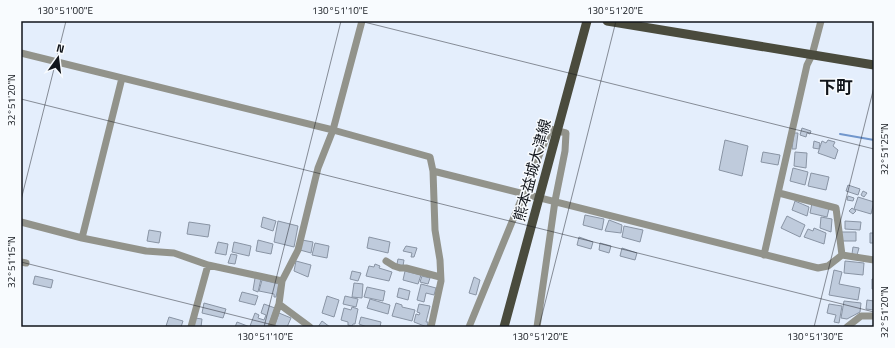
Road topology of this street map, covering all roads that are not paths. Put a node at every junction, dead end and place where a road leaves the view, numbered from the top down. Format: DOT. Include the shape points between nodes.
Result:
graph roads {
  1 [pos="362,21"];
  2 [pos="587,21"];
  3 [pos="607,21"];
  4 [pos="821,21"];
  5 [pos="21,53"];
  6 [pos="812,55"];
  7 [pos="874,65"];
  8 [pos="122,78"];
  9 [pos="333,130"];
  10 [pos="558,130"];
  11 [pos="433,172"];
  12 [pos="779,193"];
  13 [pos="524,194"];
  14 [pos="555,201"];
  15 [pos="21,222"];
  16 [pos="82,238"];
  17 [pos="842,254"];
  18 [pos="764,255"];
  19 [pos="874,260"];
  20 [pos="386,261"];
  21 [pos="208,265"];
  22 [pos="440,276"];
  23 [pos="282,281"];
  24 [pos="279,304"];
  25 [pos="874,316"];
  26 [pos="191,327"];
  27 [pos="271,327"];
  28 [pos="310,327"];
  29 [pos="430,327"];
  30 [pos="469,327"];
  31 [pos="504,327"];
  32 [pos="537,327"];
  33 [pos="847,327"];
  1 -- 9 [label="street"];
  2 -- 10 [label="main road, 熊本益城大津線"];
  3 -- 6 [label="main road"];
  4 -- 6 [label="street"];
  5 -- 8 [label="street"];
  6 -- 7 [label="main road"];
  6 -- 12 [label="street" via="807,66"];
  8 -- 9 [label="street"];
  8 -- 16 [label="street"];
  9 -- 11 [label="street" via="430,157"];
  9 -- 23 [label="street" via="318,168 298,250"];
  10 -- 13 [label="street" via="550,129"];
  10 -- 14 [label="street" via="566,133"];
  10 -- 31 [label="main road, 熊本益城大津線"];
  11 -- 13 [label="street"];
  11 -- 22 [label="street"];
  12 -- 17 [label="street" via="836,208"];
  12 -- 18 [label="street"];
  13 -- 14 [label="street"];
  13 -- 30 [label="street"];
  14 -- 18 [label="street"];
  14 -- 32 [label="street"];
  15 -- 16 [label="street"];
  16 -- 21 [label="street" via="146,251 174,253"];
  17 -- 18 [label="street" via="828,266 818,268"];
  17 -- 19 [label="street"];
  20 -- 22 [label="street" via="400,268"];
  21 -- 23 [label="street"];
  21 -- 26 [label="street"];
  22 -- 29 [label="street" via="438,300"];
  23 -- 24 [label="street"];
  24 -- 27 [label="street"];
  24 -- 28 [label="street"];
  25 -- 33 [label="street" via="861,316"];
}
